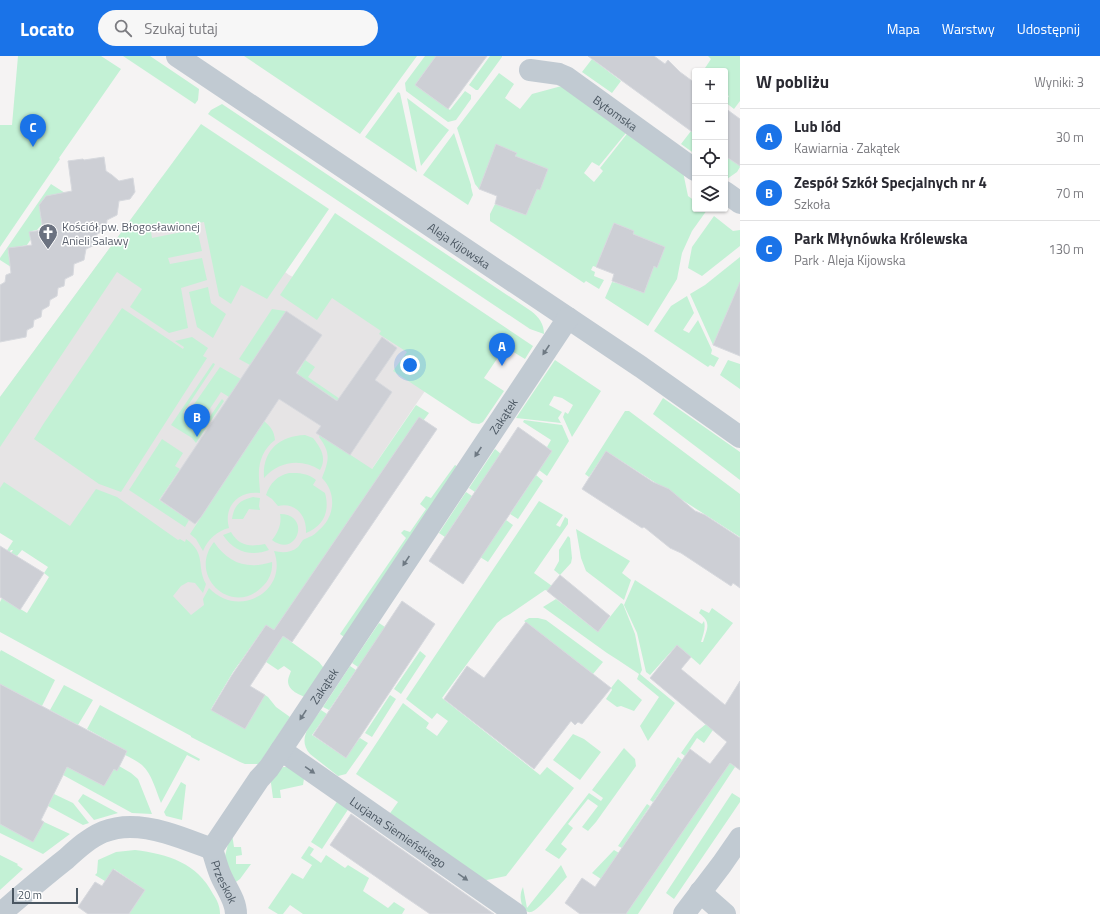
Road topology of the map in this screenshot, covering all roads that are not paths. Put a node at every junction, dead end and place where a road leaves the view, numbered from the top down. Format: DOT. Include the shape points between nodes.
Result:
graph roads {
  1 [pos="177,56"];
  2 [pos="530,70"];
  3 [pos="692,168"];
  4 [pos="728,194"];
  5 [pos="740,203"];
  6 [pos="568,318"];
  7 [pos="740,437"];
  8 [pos="281,750"];
  9 [pos="740,838"];
  10 [pos="212,849"];
  11 [pos="700,892"];
  12 [pos="0,914"];
  13 [pos="236,914"];
  14 [pos="516,914"];
  15 [pos="684,914"];
  16 [pos="725,914"];
  1 -- 6 [label="street, Aleja Kijowska"];
  2 -- 3 [label="street, Bytomska" via="566,77"];
  4 -- 5 [label="street"];
  6 -- 7 [label="street, Aleja Kijowska"];
  6 -- 8 [label="street, Zakątek, one-way"];
  8 -- 10 [label="street, Zakątek"];
  8 -- 14 [label="street, Lucjana Siemieńskiego, one-way"];
  9 -- 11 [label="street"];
  10 -- 12 [label="street" via="149,828 112,829 82,845"];
  10 -- 13 [label="street, Przeskok"];
  11 -- 15 [label="street"];
  11 -- 16 [label="street"];
}
